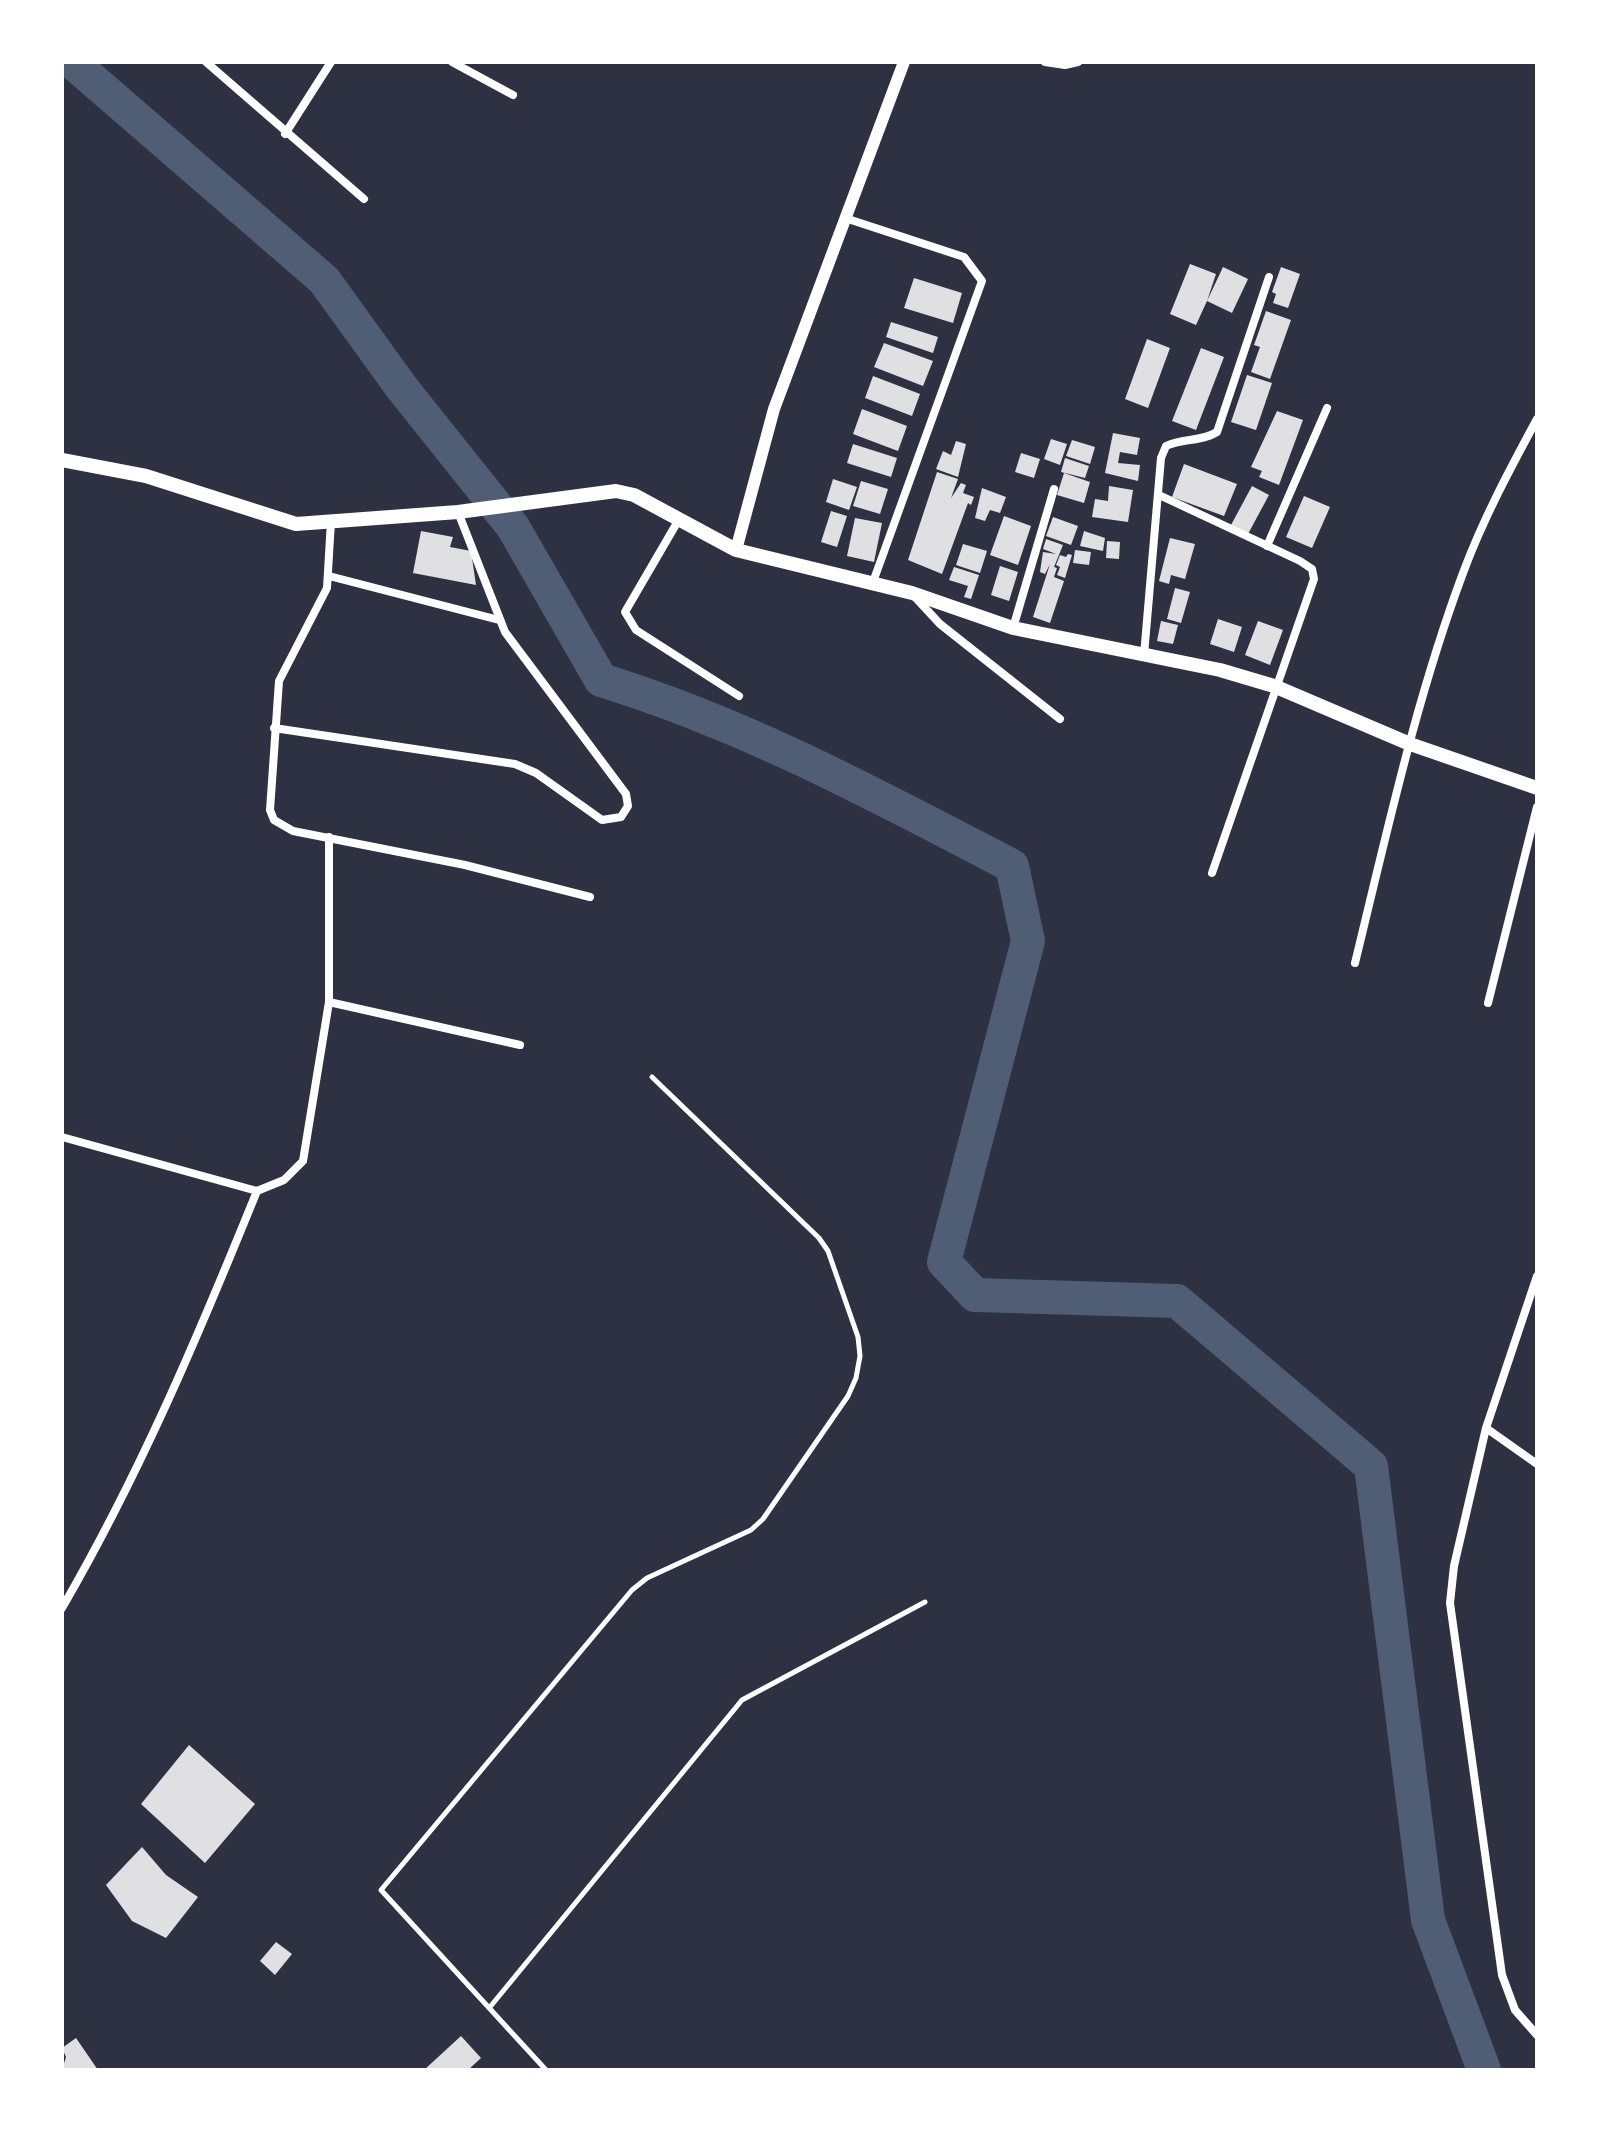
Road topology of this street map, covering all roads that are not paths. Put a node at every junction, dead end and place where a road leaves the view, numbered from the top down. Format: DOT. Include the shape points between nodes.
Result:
graph roads {
  1 [pos="206,62"];
  2 [pos="331,62"];
  3 [pos="452,62"];
  4 [pos="904,62"];
  5 [pos="1045,62"];
  6 [pos="1078,62"];
  7 [pos="513,95"];
  8 [pos="285,134"];
  9 [pos="364,199"];
  10 [pos="845,218"];
  11 [pos="1269,277"];
  12 [pos="1327,408"];
  13 [pos="1537,419"];
  14 [pos="62,460"];
  15 [pos="1054,489"];
  16 [pos="1159,495"];
  17 [pos="459,512"];
  18 [pos="331,521"];
  19 [pos="678,521"];
  20 [pos="1267,546"];
  21 [pos="736,550"];
  22 [pos="329,576"];
  23 [pos="873,582"];
  24 [pos="912,593"];
  25 [pos="499,620"];
  26 [pos="1013,628"];
  27 [pos="1144,655"];
  28 [pos="1274,686"];
  29 [pos="739,696"];
  30 [pos="1060,719"];
  31 [pos="274,728"];
  32 [pos="1410,744"];
  33 [pos="1537,788"];
  34 [pos="1537,807"];
  35 [pos="329,837"];
  36 [pos="1212,873"];
  37 [pos="590,897"];
  38 [pos="1355,963"];
  39 [pos="329,1002"];
  40 [pos="1488,1003"];
  41 [pos="520,1045"];
  42 [pos="652,1077"];
  43 [pos="62,1137"];
  44 [pos="257,1191"];
  45 [pos="1537,1276"];
  46 [pos="1486,1428"];
  47 [pos="1537,1464"];
  48 [pos="925,1602"];
  49 [pos="62,1608"];
  50 [pos="490,2007"];
  51 [pos="1537,2035"];
  52 [pos="546,2070"];
  1 -- 8 [label="street"];
  2 -- 8 [label="street"];
  3 -- 7 [label="street"];
  4 -- 10 [label="street"];
  5 -- 6 [label="street"];
  8 -- 9 [label="street"];
  10 -- 21 [label="street" via="774,409"];
  10 -- 23 [label="street" via="964,257 982,281"];
  11 -- 16 [label="street" via="1217,432 1166,446"];
  12 -- 20 [label="street"];
  13 -- 32 [label="street" via="1462,575"];
  14 -- 18 [label="main road" via="146,476 296,524"];
  15 -- 26 [label="street"];
  16 -- 20 [label="street"];
  16 -- 27 [label="street"];
  17 -- 18 [label="main road"];
  17 -- 19 [label="main road" via="616,491 634,495"];
  17 -- 25 [label="street"];
  18 -- 22 [label="street"];
  19 -- 21 [label="main road"];
  19 -- 29 [label="street" via="625,612 636,630"];
  20 -- 28 [label="street" via="1312,569 1314,579"];
  21 -- 23 [label="main road"];
  22 -- 25 [label="street"];
  22 -- 31 [label="street" via="321,602 283,666"];
  23 -- 24 [label="main road"];
  24 -- 26 [label="main road"];
  24 -- 30 [label="street" via="940,624"];
  25 -- 31 [label="street" via="626,794 628,806 621,817 602,820 515,764"];
  26 -- 27 [label="main road"];
  27 -- 28 [label="main road"];
  28 -- 32 [label="main road"];
  28 -- 36 [label="street"];
  31 -- 35 [label="street" via="274,820 293,831"];
  32 -- 33 [label="main road"];
  32 -- 38 [label="street"];
  34 -- 40 [label="street"];
  35 -- 37 [label="street"];
  35 -- 39 [label="street"];
  39 -- 41 [label="street"];
  39 -- 44 [label="street" via="303,1161 284,1180"];
  42 -- 50 [label="lane" via="819,1238 828,1251 860,1356 848,1396 763,1519 632,1590 381,1890"];
  43 -- 44 [label="street"];
  44 -- 49 [label="street" via="183,1373"];
  45 -- 46 [label="street"];
  46 -- 47 [label="street"];
  46 -- 51 [label="street" via="1450,1603 1502,1975 1515,2010"];
  48 -- 50 [label="lane" via="742,1700"];
  50 -- 52 [label="lane"];
}
